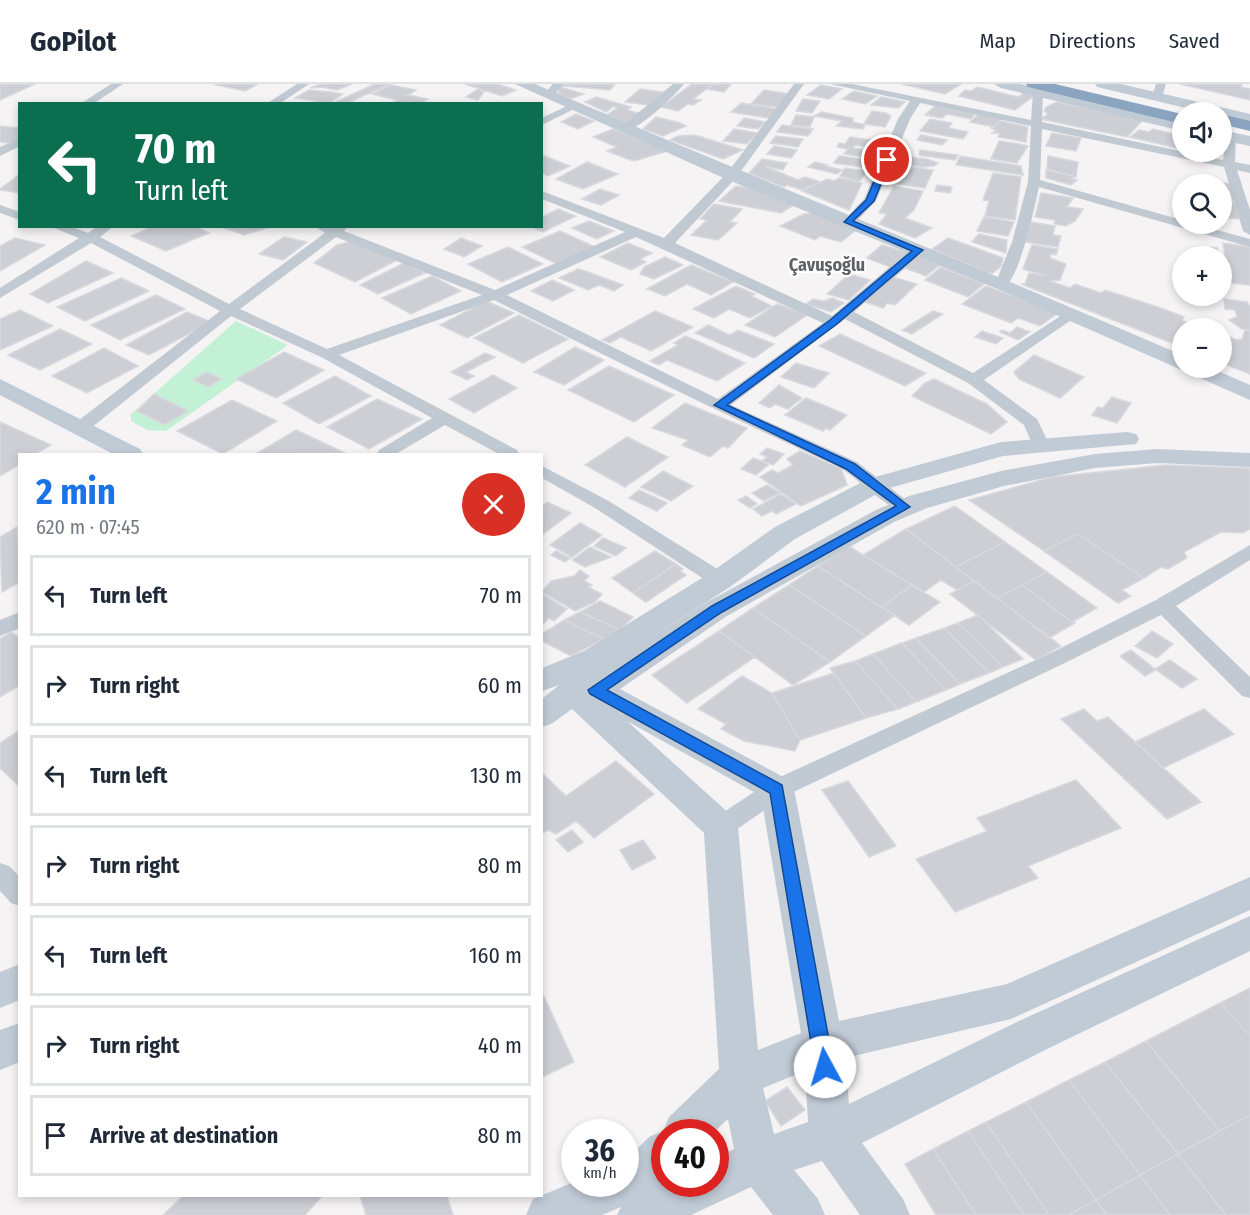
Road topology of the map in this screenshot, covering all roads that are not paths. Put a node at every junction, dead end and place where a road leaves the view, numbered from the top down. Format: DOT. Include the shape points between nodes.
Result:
graph roads {
  1 [pos="118,84"];
  2 [pos="304,84"];
  3 [pos="522,84"];
  4 [pos="679,84"];
  5 [pos="799,84"];
  6 [pos="835,84"];
  7 [pos="1000,84"];
  8 [pos="1071,84"];
  9 [pos="1102,84"];
  10 [pos="1036,88"];
  11 [pos="554,89"];
  12 [pos="1159,91"];
  13 [pos="917,99"];
  14 [pos="88,102"];
  15 [pos="277,102"];
  16 [pos="575,106"];
  17 [pos="1172,107"];
  18 [pos="1172,117"];
  19 [pos="1250,119"];
  20 [pos="543,122"];
  21 [pos="1035,123"];
  22 [pos="1172,123"];
  23 [pos="1250,126"];
  24 [pos="625,129"];
  25 [pos="1232,131"];
  26 [pos="1232,134"];
  27 [pos="1250,141"];
  28 [pos="18,142"];
  29 [pos="0,152"];
  30 [pos="1229,164"];
  31 [pos="1250,169"];
  32 [pos="732,175"];
  33 [pos="1034,182"];
  34 [pos="543,195"];
  35 [pos="0,209"];
  36 [pos="18,215"];
  37 [pos="848,222"];
  38 [pos="61,228"];
  39 [pos="105,228"];
  40 [pos="339,229"];
  41 [pos="1250,231"];
  42 [pos="633,233"];
  43 [pos="92,238"];
  44 [pos="1250,243"];
  45 [pos="666,244"];
  46 [pos="918,250"];
  47 [pos="1002,284"];
  48 [pos="0,294"];
  49 [pos="495,295"];
  50 [pos="230,310"];
  51 [pos="1070,316"];
  52 [pos="838,317"];
  53 [pos="326,354"];
  54 [pos="1172,359"];
  55 [pos="1216,378"];
  56 [pos="974,380"];
  57 [pos="0,386"];
  58 [pos="1250,393"];
  59 [pos="719,405"];
  60 [pos="444,418"];
  61 [pos="80,428"];
  62 [pos="1040,444"];
  63 [pos="1250,445"];
  64 [pos="129,453"];
  65 [pos="387,453"];
  66 [pos="509,453"];
  67 [pos="1250,460"];
  68 [pos="543,472"];
  69 [pos="877,484"];
  70 [pos="904,507"];
  71 [pos="1250,551"];
  72 [pos="720,580"];
  73 [pos="1163,605"];
  74 [pos="18,620"];
  75 [pos="0,629"];
  76 [pos="566,678"];
  77 [pos="1250,690"];
  78 [pos="543,713"];
  79 [pos="777,789"];
  80 [pos="721,827"];
  81 [pos="0,874"];
  82 [pos="1250,893"];
  83 [pos="18,894"];
  84 [pos="1250,933"];
  85 [pos="18,983"];
  86 [pos="0,990"];
  87 [pos="18,1043"];
  88 [pos="823,1044"];
  89 [pos="0,1050"];
  90 [pos="740,1077"];
  91 [pos="697,1119"];
  92 [pos="831,1136"];
  93 [pos="758,1161"];
  94 [pos="651,1166"];
  95 [pos="729,1174"];
  96 [pos="639,1177"];
  97 [pos="591,1197"];
  98 [pos="680,1197"];
  99 [pos="549,1215"];
  100 [pos="640,1215"];
  101 [pos="802,1215"];
  102 [pos="887,1215"];
  1 -- 14 [label="street"];
  2 -- 15 [label="street"];
  3 -- 11 [label="street"];
  4 -- 24 [label="street"];
  5 -- 32 [label="street"];
  6 -- 13 [label="street"];
  7 -- 10 [label="street"];
  8 -- 17 [label="highway"];
  9 -- 12 [label="street"];
  10 -- 18 [label="highway"];
  10 -- 21 [label="street"];
  10 -- 22 [label="street"];
  11 -- 16 [label="street"];
  12 -- 19 [label="street"];
  13 -- 21 [label="street"];
  13 -- 37 [label="street" via="904,118 870,201"];
  16 -- 20 [label="street"];
  16 -- 24 [label="street"];
  21 -- 30 [label="street"];
  21 -- 33 [label="street"];
  23 -- 25 [label="highway"];
  24 -- 32 [label="street"];
  26 -- 27 [label="street"];
  28 -- 29 [label="street"];
  30 -- 31 [label="street"];
  30 -- 41 [label="street"];
  32 -- 37 [label="street"];
  32 -- 45 [label="street"];
  33 -- 44 [label="street"];
  33 -- 47 [label="street" via="1019,242"];
  34 -- 42 [label="street"];
  35 -- 36 [label="street"];
  37 -- 46 [label="street"];
  38 -- 43 [label="street"];
  39 -- 43 [label="street"];
  40 -- 49 [label="street"];
  40 -- 50 [label="street"];
  42 -- 45 [label="street"];
  42 -- 49 [label="street"];
  43 -- 48 [label="street"];
  43 -- 50 [label="street"];
  45 -- 52 [label="street"];
  46 -- 47 [label="street"];
  46 -- 52 [label="street"];
  47 -- 51 [label="street"];
  49 -- 53 [label="street"];
  49 -- 59 [label="street"];
  50 -- 53 [label="street"];
  50 -- 61 [label="street"];
  51 -- 54 [label="street"];
  51 -- 56 [label="street"];
  52 -- 56 [label="street"];
  52 -- 59 [label="street"];
  53 -- 60 [label="street"];
  55 -- 58 [label="street"];
  56 -- 62 [label="street" via="1030,423"];
  57 -- 61 [label="street"];
  59 -- 69 [label="street" via="850,466"];
  60 -- 65 [label="street"];
  60 -- 66 [label="street"];
  61 -- 64 [label="street"];
  62 -- 63 [label="street" via="1140,438"];
  62 -- 69 [label="street" via="1001,448"];
  67 -- 70 [label="street" via="1156,456 1095,461 1001,479"];
  68 -- 72 [label="street"];
  69 -- 70 [label="street"];
  69 -- 72 [label="street" via="785,533"];
  70 -- 76 [label="street" via="717,609"];
  71 -- 73 [label="street"];
  72 -- 76 [label="street"];
  73 -- 77 [label="street"];
  73 -- 79 [label="street"];
  74 -- 75 [label="street"];
  76 -- 78 [label="street"];
  76 -- 79 [label="street"];
  76 -- 80 [label="street"];
  79 -- 80 [label="street"];
  79 -- 88 [label="street"];
  80 -- 90 [label="street"];
  81 -- 83 [label="street"];
  82 -- 88 [label="street" via="1011,1000"];
  84 -- 92 [label="street"];
  85 -- 86 [label="street"];
  87 -- 89 [label="street"];
  88 -- 90 [label="street"];
  88 -- 92 [label="street"];
  90 -- 91 [label="street"];
  90 -- 93 [label="street"];
  92 -- 93 [label="street"];
  92 -- 102 [label="street"];
  93 -- 95 [label="street"];
  93 -- 101 [label="street"];
  94 -- 96 [label="street"];
  97 -- 99 [label="street"];
  98 -- 100 [label="street"];
}
